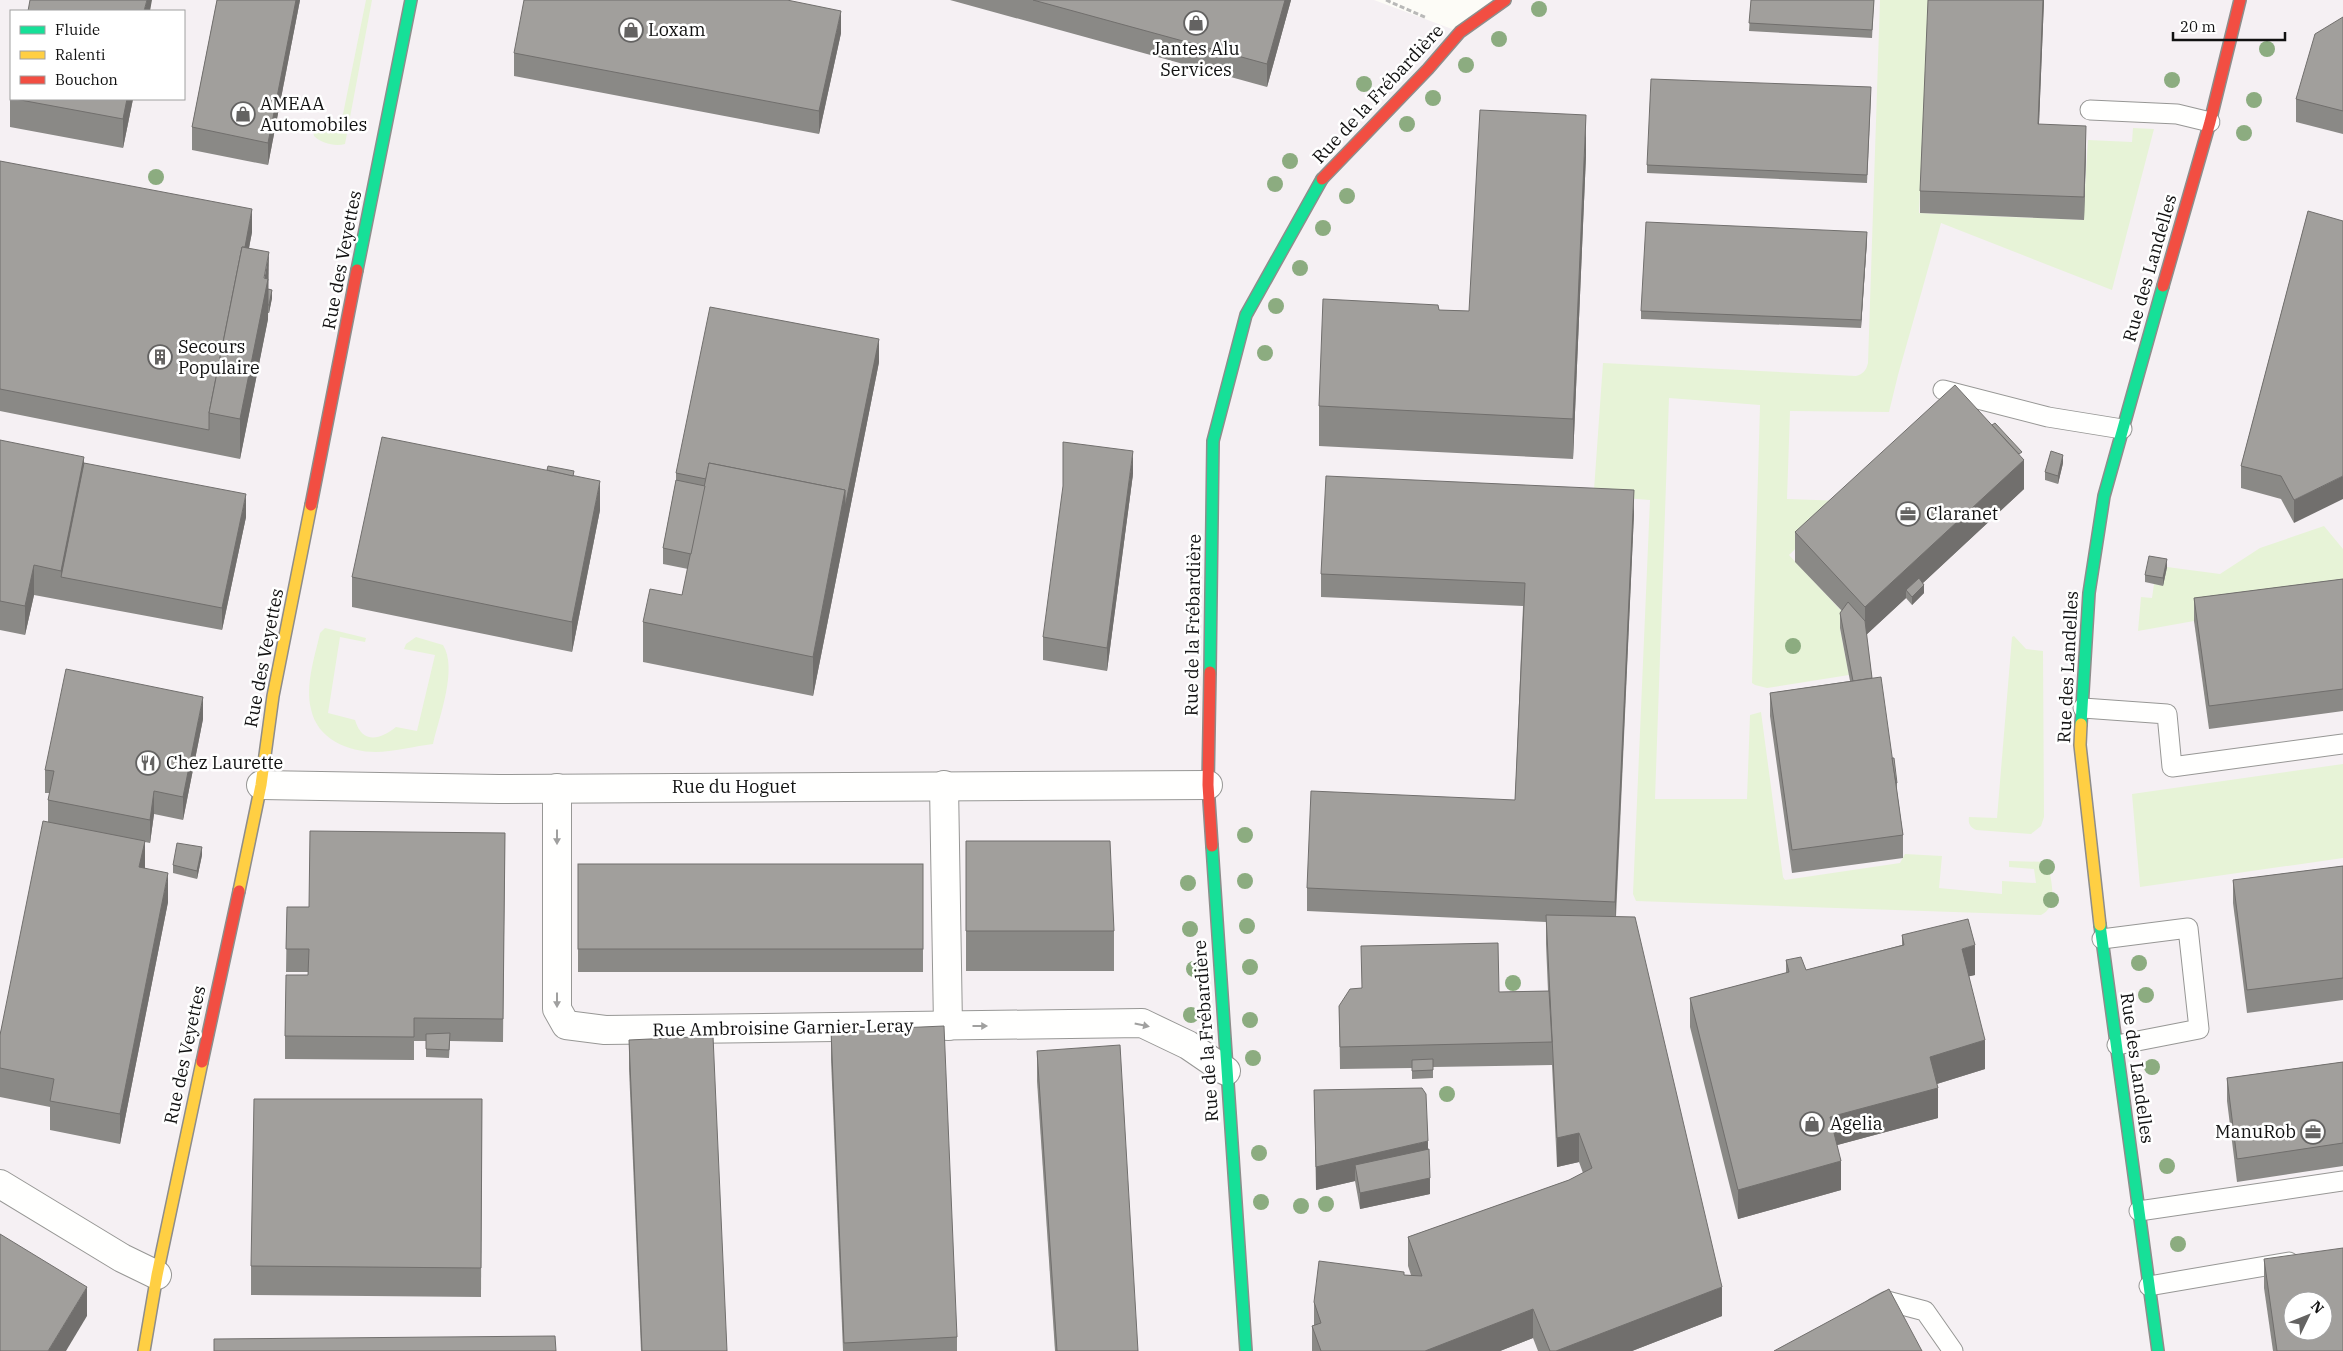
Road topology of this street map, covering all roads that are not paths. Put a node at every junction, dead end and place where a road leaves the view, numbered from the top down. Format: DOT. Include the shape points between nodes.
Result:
graph roads {
  1 [pos="411,0"];
  2 [pos="1505,0"];
  3 [pos="2240,0"];
  4 [pos="2090,110"];
  5 [pos="2210,122"];
  6 [pos="1943,390"];
  7 [pos="2122,429"];
  8 [pos="2083,708"];
  9 [pos="2343,744"];
  10 [pos="261,785"];
  11 [pos="944,785"];
  12 [pos="1208,785"];
  13 [pos="557,788"];
  14 [pos="2102,939"];
  15 [pos="948,1026"];
  16 [pos="2117,1045"];
  17 [pos="1226,1072"];
  18 [pos="2343,1181"];
  19 [pos="0,1184"];
  20 [pos="2139,1211"];
  21 [pos="2304,1259"];
  22 [pos="157,1275"];
  23 [pos="2149,1286"];
  24 [pos="1862,1315"];
  25 [pos="144,1351"];
  26 [pos="1246,1351"];
  27 [pos="1953,1351"];
  28 [pos="2158,1351"];
  1 -- 10 [label="street, Rue des Veyettes" via="273,696"];
  2 -- 12 [label="street, Rue de la Frébardière" via="1460,32 1324,176 1246,315 1213,441"];
  3 -- 5 [label="street, Rue des Landelles"];
  4 -- 5 [label="lane" via="2177,114"];
  5 -- 7 [label="street, Rue des Landelles"];
  6 -- 7 [label="lane" via="2048,417"];
  7 -- 8 [label="street, Rue des Landelles" via="2103,503 2088,593"];
  8 -- 9 [label="lane" via="2167,714 2172,766"];
  8 -- 14 [label="street, Rue des Landelles" via="2080,745"];
  10 -- 13 [label="street, Rue du Hoguet"];
  10 -- 22 [label="street, Rue des Veyettes"];
  11 -- 12 [label="street, Rue du Hoguet"];
  11 -- 13 [label="street, Rue du Hoguet"];
  11 -- 15 [label="street"];
  12 -- 17 [label="street, Rue de la Frébardière"];
  13 -- 15 [label="street, Rue Ambroisine Garnier-Leray, one-way" via="557,1009 566,1025 605,1030"];
  14 -- 16 [label="street, Rue des Landelles"];
  14 -- 16 [label="lane" via="2188,928 2199,1029"];
  15 -- 17 [label="street, Rue Ambroisine Garnier-Leray, one-way" via="1142,1023 1188,1045"];
  16 -- 20 [label="street, Rue des Landelles"];
  17 -- 26 [label="street, Rue de la Frébardière"];
  18 -- 20 [label="lane"];
  19 -- 22 [label="street" via="122,1258"];
  20 -- 23 [label="street, Rue des Landelles"];
  21 -- 23 [label="lane"];
  22 -- 25 [label="street, Rue des Veyettes"];
  23 -- 28 [label="street, Rue des Landelles"];
  24 -- 27 [label="lane" via="1887,1301 1925,1311"];
}
